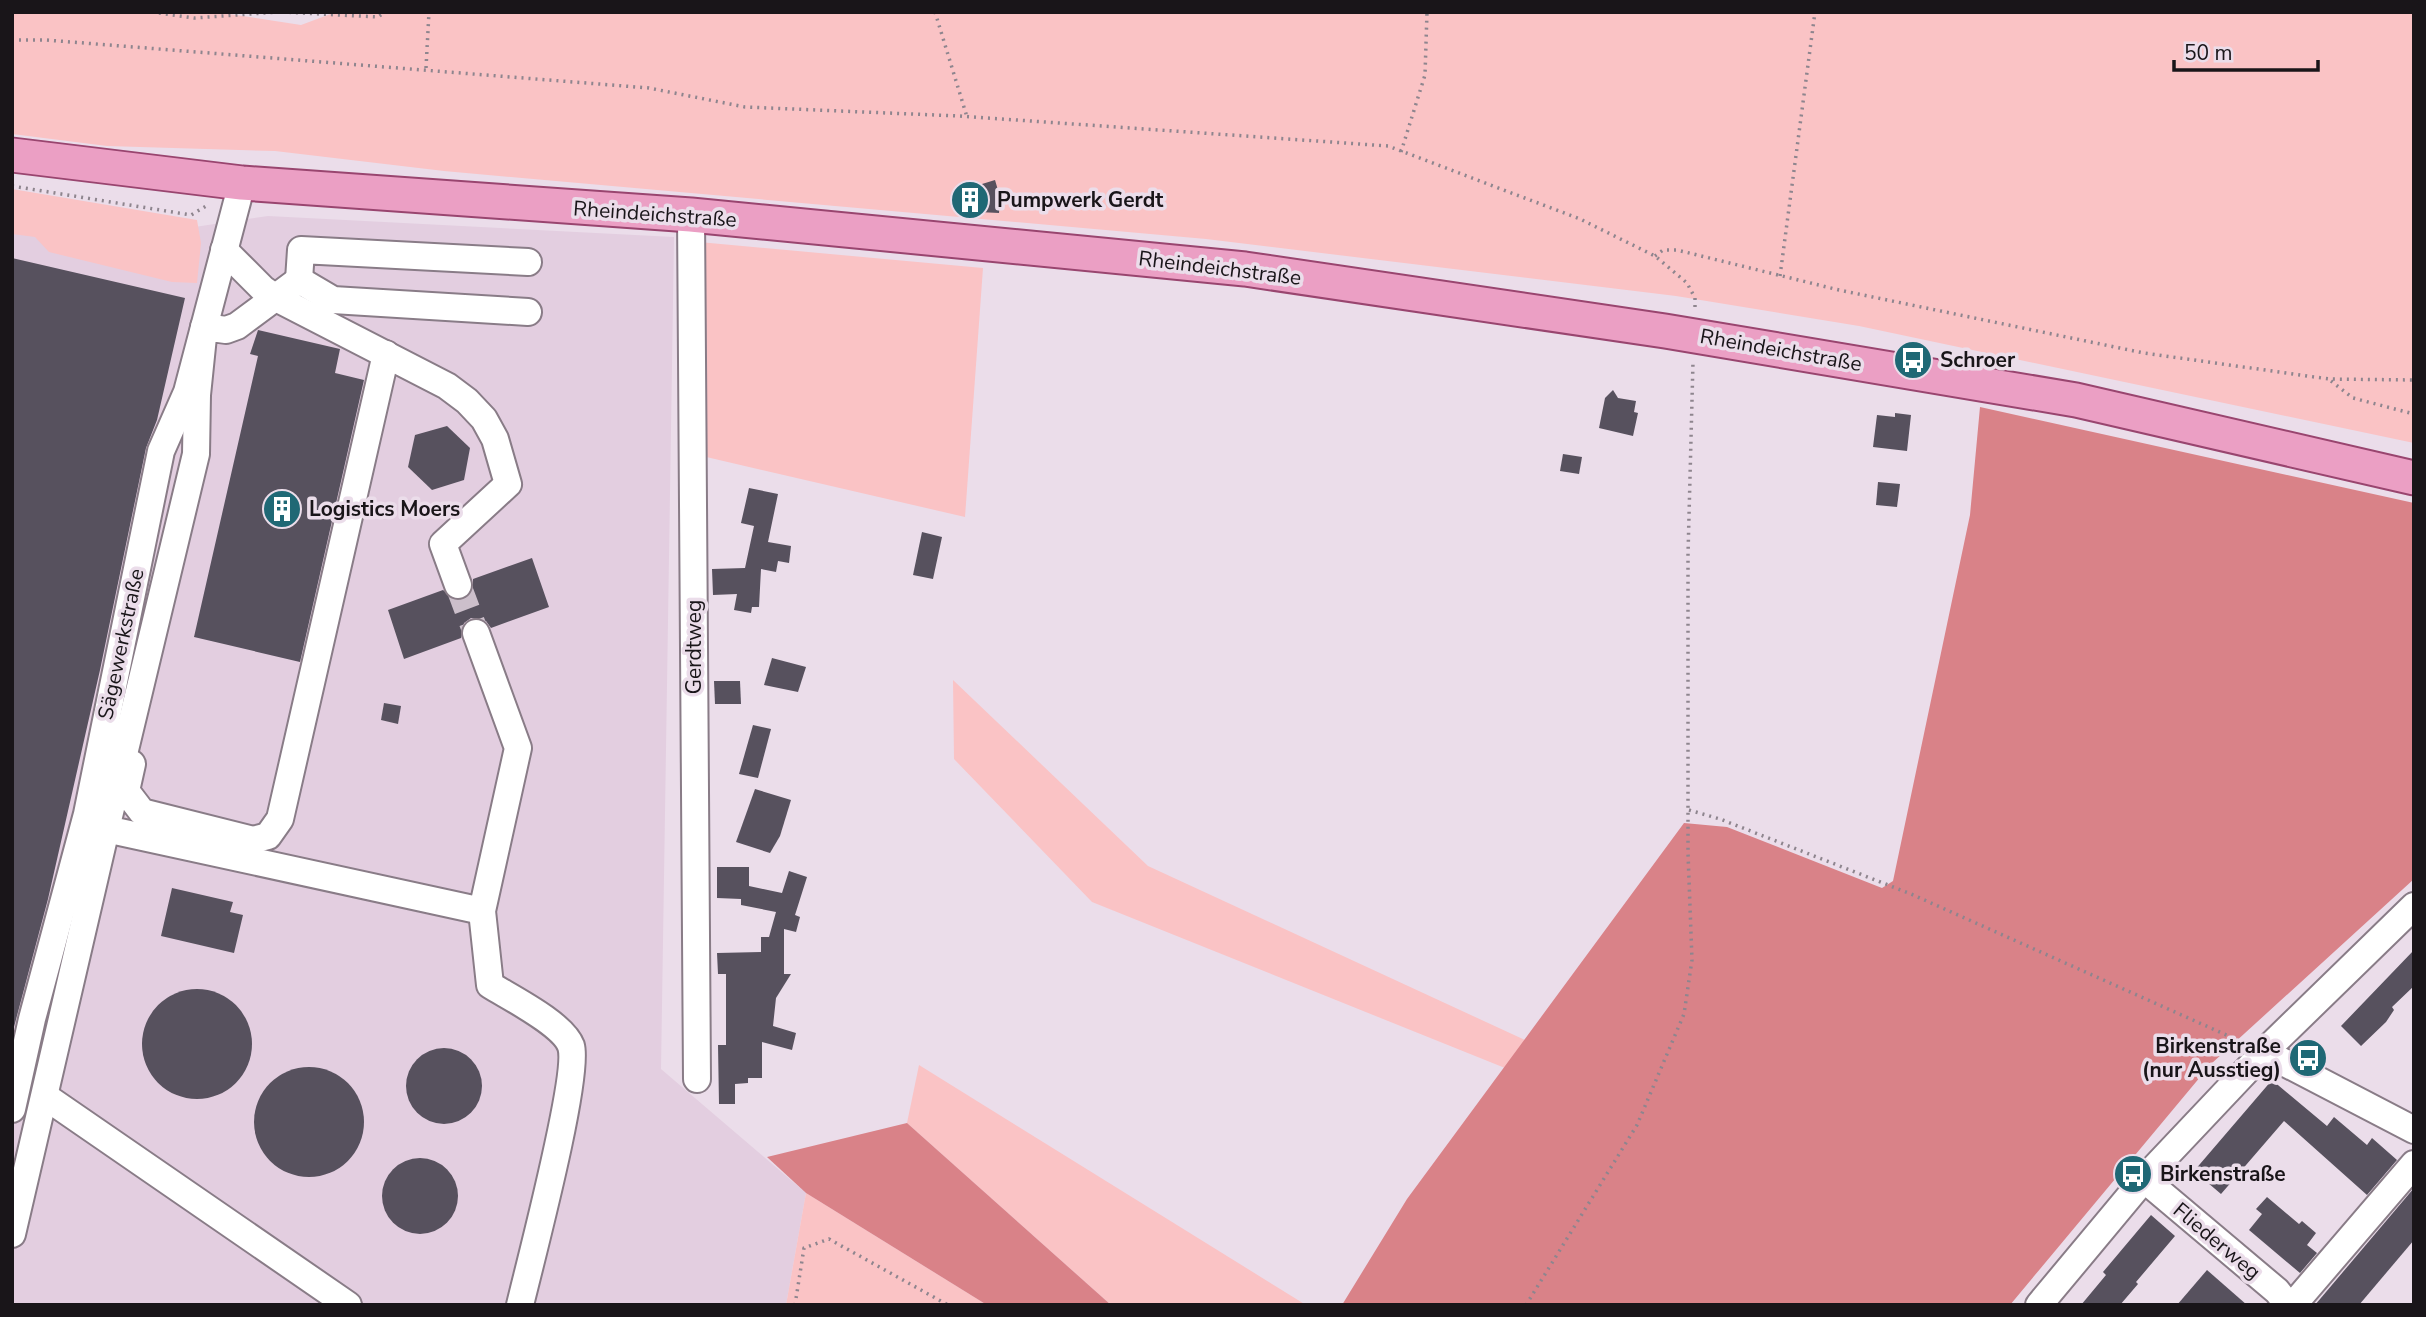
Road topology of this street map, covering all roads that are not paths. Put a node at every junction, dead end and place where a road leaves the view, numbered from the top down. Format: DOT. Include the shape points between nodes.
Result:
graph roads {
  1 [pos="12,155"];
  2 [pos="242,183"];
  3 [pos="691,215"];
  4 [pos="224,250"];
  5 [pos="528,262"];
  6 [pos="299,280"];
  7 [pos="276,298"];
  8 [pos="528,312"];
  9 [pos="204,327"];
  10 [pos="386,354"];
  11 [pos="2414,478"];
  12 [pos="458,585"];
  13 [pos="155,632"];
  14 [pos="476,633"];
  15 [pos="106,829"];
  16 [pos="2414,906"];
  17 [pos="482,911"];
  18 [pos="2264,1052"];
  19 [pos="697,1079"];
  20 [pos="46,1097"];
  21 [pos="12,1109"];
  22 [pos="2414,1130"];
  23 [pos="2414,1164"];
  24 [pos="2144,1179"];
  25 [pos="12,1234"];
  26 [pos="348,1305"];
  27 [pos="520,1305"];
  28 [pos="2039,1305"];
  29 [pos="2288,1305"];
  30 [pos="2293,1305"];
  1 -- 2 [label="main road, Rheindeichstraße"];
  2 -- 3 [label="main road, Rheindeichstraße"];
  2 -- 4 [label="street, Sägewerkstraße"];
  3 -- 11 [label="main road, Rheindeichstraße" via="1245,269 1694,335 2076,400"];
  3 -- 19 [label="street, Gerdtweg"];
  4 -- 7 [label="street"];
  4 -- 9 [label="street, Sägewerkstraße"];
  5 -- 6 [label="street" via="301,250"];
  6 -- 7 [label="street"];
  6 -- 8 [label="street" via="333,300"];
  7 -- 9 [label="street" via="237,326 226,330"];
  7 -- 10 [label="street"];
  9 -- 13 [label="street" via="196,454"];
  9 -- 21 [label="street, Sägewerkstraße" via="187,392 161,451 87,814"];
  10 -- 12 [label="street" via="457,393 484,419 495,439 508,484 443,544"];
  10 -- 13 [label="street" via="280,819 268,836 253,840 142,812 126,791"];
  13 -- 15 [label="street" via="136,692"];
  14 -- 17 [label="street" via="518,748"];
  15 -- 17 [label="street"];
  15 -- 20 [label="street"];
  16 -- 18 [label="street"];
  17 -- 27 [label="street" via="490,985 562,1032 571,1047 569,1087"];
  18 -- 22 [label="street"];
  18 -- 24 [label="street"];
  20 -- 25 [label="street"];
  20 -- 26 [label="street"];
  23 -- 30 [label="street"];
  24 -- 28 [label="street"];
  24 -- 29 [label="street, Fliederweg"];
}
